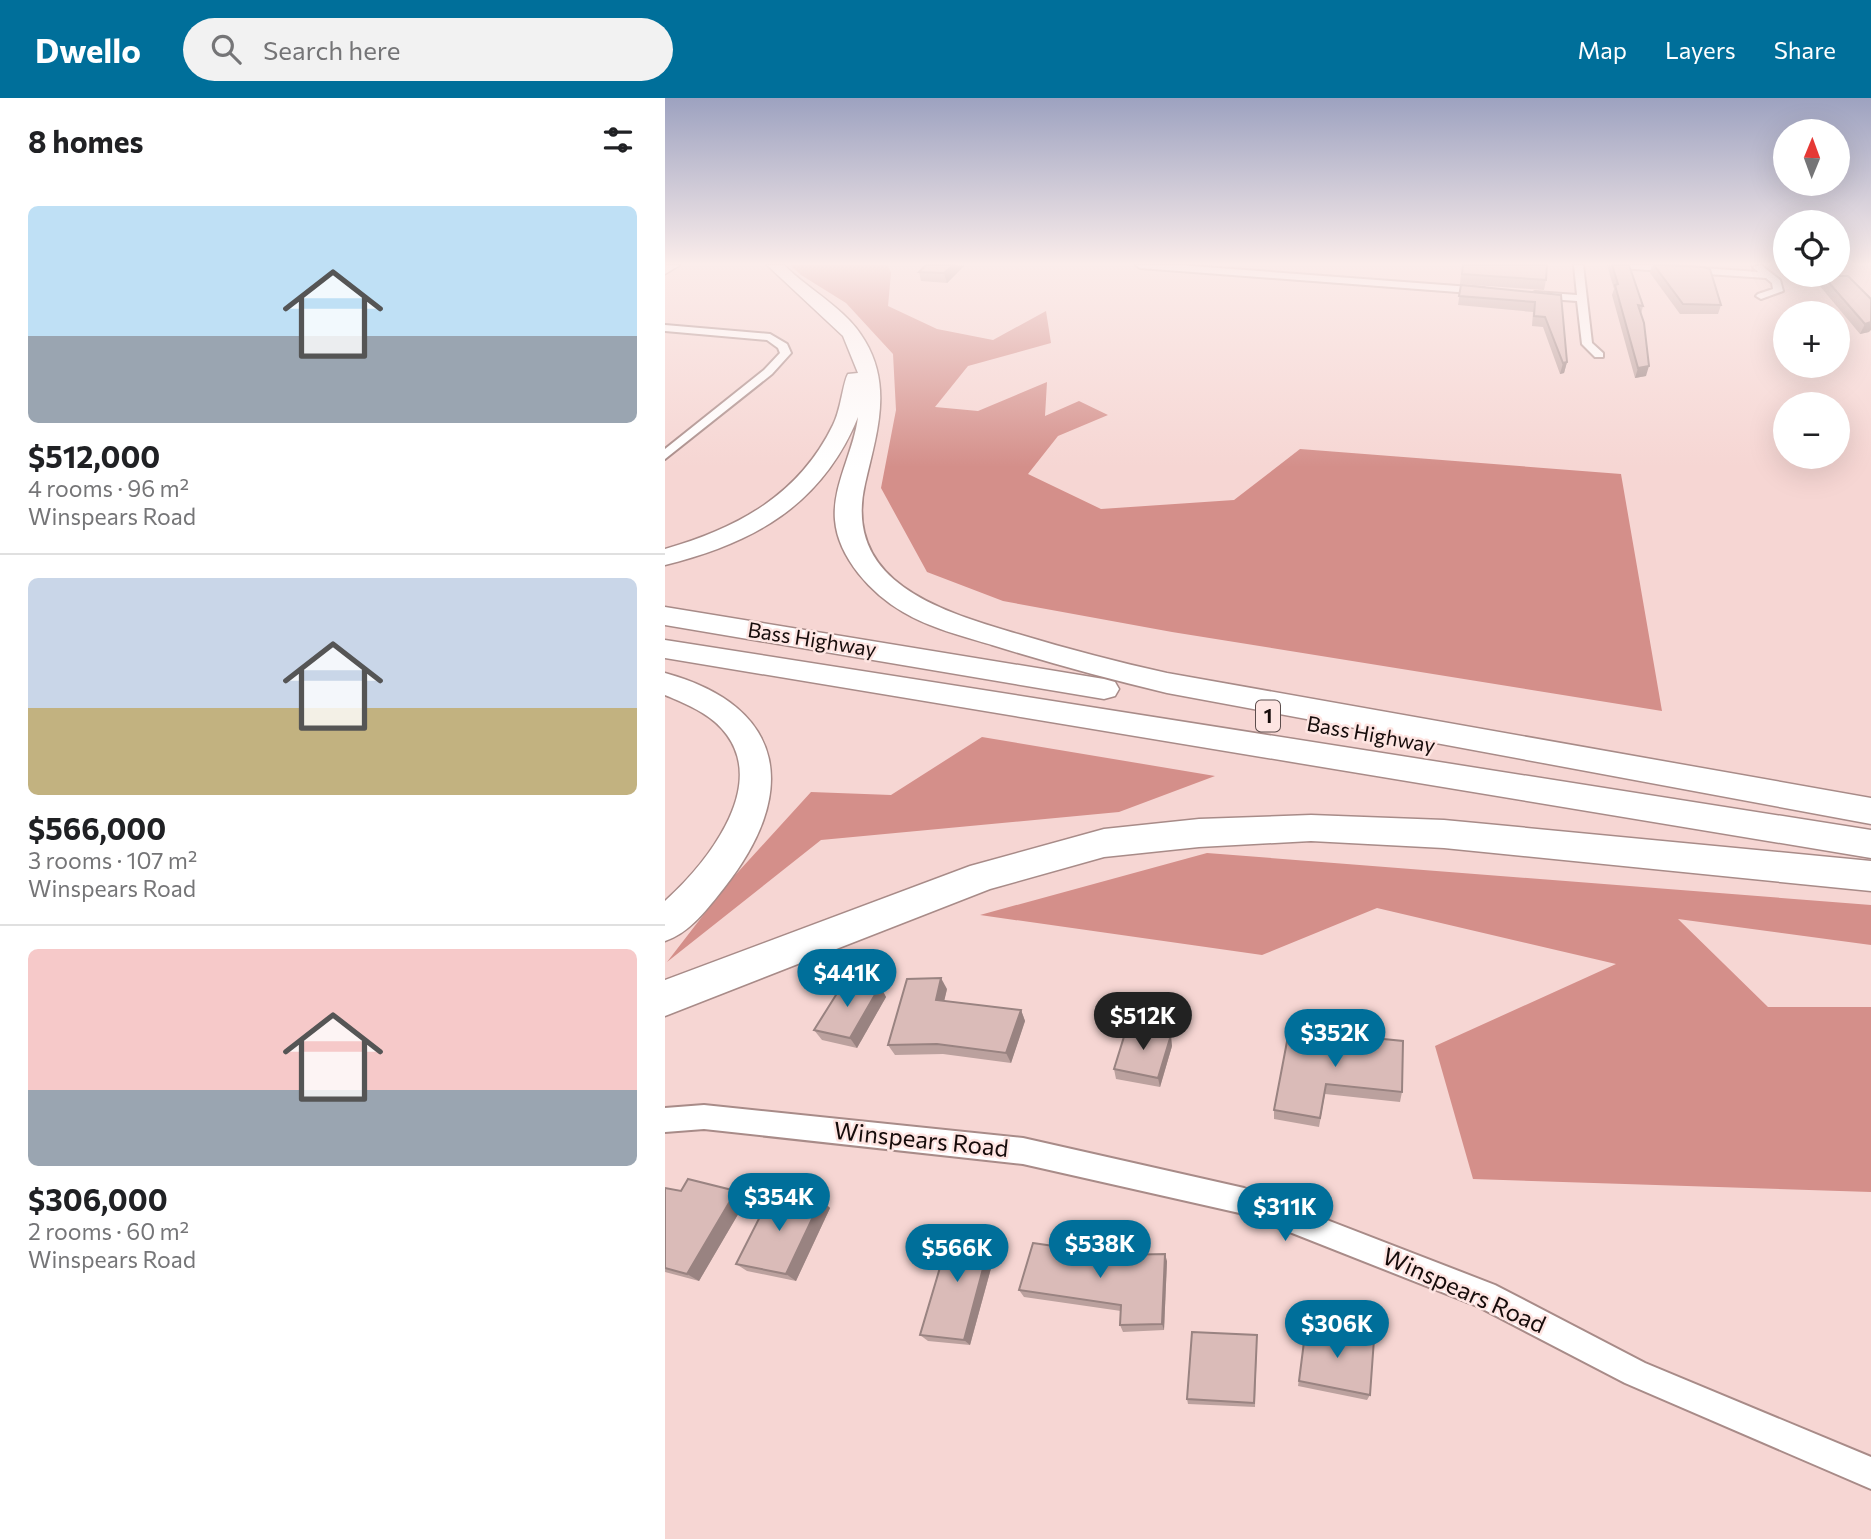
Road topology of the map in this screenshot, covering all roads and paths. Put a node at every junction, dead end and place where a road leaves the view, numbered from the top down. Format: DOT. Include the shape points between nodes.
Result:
graph roads {
  1 [pos="715,332"];
  2 [pos="838,332"];
  3 [pos="849,332"];
  4 [pos="1585,332"];
  5 [pos="1598,355"];
  6 [pos="665,455"];
  7 [pos="665,557"];
  8 [pos="665,616"];
  9 [pos="665,649"];
  10 [pos="665,683"];
  11 [pos="1871,812"];
  12 [pos="1871,844"];
  13 [pos="1871,876"];
  14 [pos="665,925"];
  15 [pos="665,998"];
  16 [pos="665,1119"];
  17 [pos="1871,1472"];
  1 -- 6 [label="street" via="770,337 783,345 786,353"];
  2 -- 7 [label="highway" via="853,361 851,410 806,483 767,517 715,542"];
  3 -- 11 [label="highway" via="856,339 871,383 871,413 847,507 847,528 872,571 900,598 935,616 1091,666 1167,683"];
  4 -- 5 [label="street" via="1587,344"];
  8 -- 11 [label="highway, Bass Highway / 1" via="1454,749"];
  9 -- 12 [label="highway, Bass Highway / 1"];
  10 -- 14 [label="highway" via="691,691 727,713 748,740 757,774 749,817 737,842 705,887"];
  13 -- 15 [label="highway" via="1444,834 1311,828 1199,832 1104,843 983,876"];
  16 -- 17 [label="street, Winspears Road" via="704,1117 1023,1151 1244,1201 1485,1295 1635,1373"];
}
